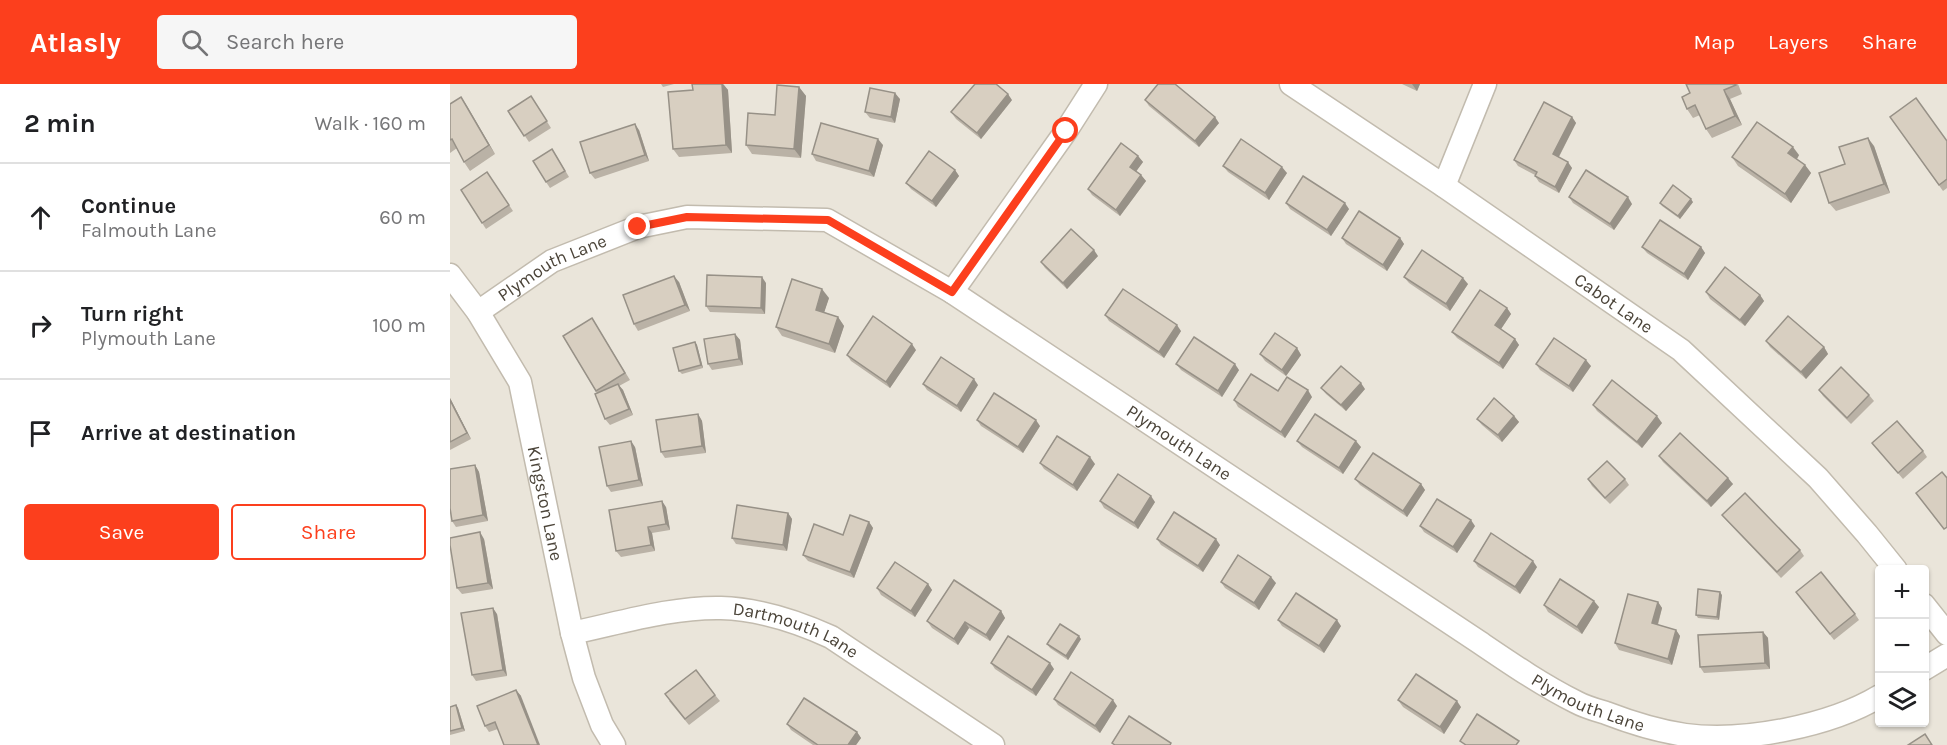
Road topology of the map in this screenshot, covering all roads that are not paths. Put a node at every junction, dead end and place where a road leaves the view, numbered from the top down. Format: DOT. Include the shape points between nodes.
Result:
graph roads {
  1 [pos="1096,84"];
  2 [pos="1291,84"];
  3 [pos="1485,84"];
  4 [pos="1444,186"];
  5 [pos="450,275"];
  6 [pos="952,292"];
  7 [pos="478,312"];
  8 [pos="1892,565"];
  9 [pos="1929,611"];
  10 [pos="572,633"];
  11 [pos="1947,634"];
  12 [pos="1947,655"];
  13 [pos="1929,666"];
  14 [pos="1875,699"];
  15 [pos="614,745"];
  16 [pos="993,745"];
  1 -- 6 [label="street"];
  2 -- 4 [label="street, Cabot Lane"];
  3 -- 4 [label="street"];
  4 -- 8 [label="street, Cabot Lane" via="1681,350 1818,478"];
  5 -- 7 [label="street, Kingston Lane"];
  6 -- 7 [label="street, Plymouth Lane" via="828,220 687,217 638,227 552,261"];
  6 -- 14 [label="street, Plymouth Lane" via="1547,687 1578,703 1642,726 1687,735 1753,735 1826,719"];
  7 -- 10 [label="street, Kingston Lane" via="520,382"];
  9 -- 11 [label="street"];
  10 -- 15 [label="street, Kingston Lane" via="584,678"];
  10 -- 16 [label="street, Dartmouth Lane" via="705,608 781,618 831,637"];
  12 -- 13 [label="street"];
}
